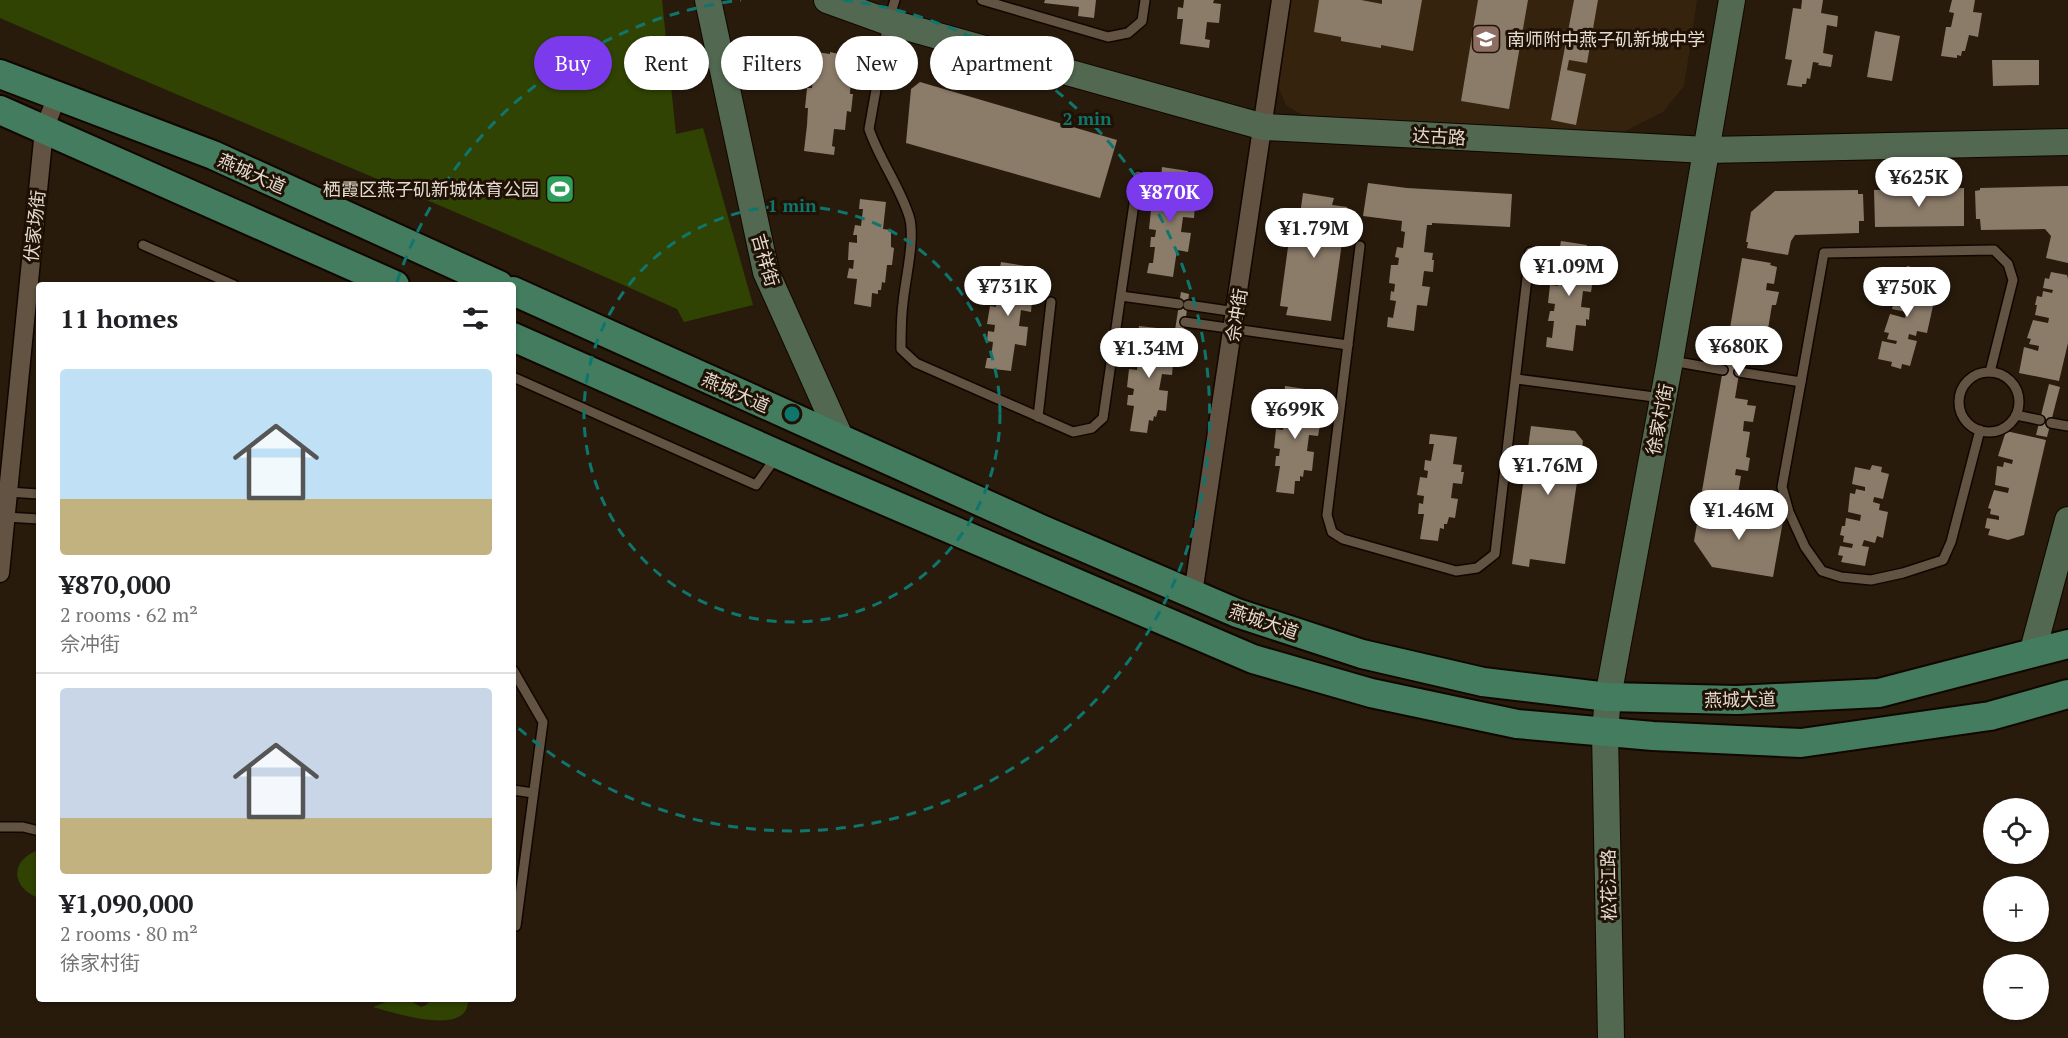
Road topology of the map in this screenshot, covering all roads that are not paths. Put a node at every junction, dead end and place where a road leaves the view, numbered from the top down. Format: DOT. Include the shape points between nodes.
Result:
graph roads {
  1 [pos="708,0"];
  2 [pos="827,0"];
  3 [pos="982,0"];
  4 [pos="1145,0"];
  5 [pos="1281,0"];
  6 [pos="1732,0"];
  7 [pos="892,11"];
  8 [pos="0,74"];
  9 [pos="57,96"];
  10 [pos="0,110"];
  11 [pos="1264,127"];
  12 [pos="44,130"];
  13 [pos="2068,142"];
  14 [pos="1707,150"];
  15 [pos="1138,176"];
  16 [pos="142,245"];
  17 [pos="1360,246"];
  18 [pos="1530,252"];
  19 [pos="227,282"];
  20 [pos="388,282"];
  21 [pos="492,282"];
  22 [pos="516,292"];
  23 [pos="1121,296"];
  24 [pos="1052,302"];
  25 [pos="1235,320"];
  26 [pos="1185,322"];
  27 [pos="516,338"];
  28 [pos="1348,345"];
  29 [pos="1670,361"];
  30 [pos="1723,370"];
  31 [pos="1739,372"];
  32 [pos="1990,372"];
  33 [pos="516,378"];
  34 [pos="1517,379"];
  35 [pos="1801,382"];
  36 [pos="1662,398"];
  37 [pos="2016,415"];
  38 [pos="1038,417"];
  39 [pos="2040,420"];
  40 [pos="2051,423"];
  41 [pos="2068,426"];
  42 [pos="1980,430"];
  43 [pos="841,439"];
  44 [pos="778,454"];
  45 [pos="36,495"];
  46 [pos="5,505"];
  47 [pos="36,518"];
  48 [pos="2068,520"];
  49 [pos="0,573"];
  50 [pos="1193,594"];
  51 [pos="2068,644"];
  52 [pos="2032,654"];
  53 [pos="516,675"];
  54 [pos="2068,694"];
  55 [pos="1608,697"];
  56 [pos="1605,732"];
  57 [pos="516,790"];
  58 [pos="533,793"];
  59 [pos="0,827"];
  60 [pos="36,830"];
  61 [pos="516,926"];
  62 [pos="1611,1038"];
  1 -- 43 [label="street, 吉祥街" via="766,272"];
  2 -- 7 [label="street, 达古路"];
  3 -- 4 [label="lane" via="1108,37 1128,33 1142,21"];
  5 -- 11 [label="street, 佘冲街"];
  6 -- 14 [label="street, 徐家村街"];
  7 -- 11 [label="street, 达古路"];
  7 -- 38 [label="lane" via="869,129 910,218 901,349 916,363"];
  8 -- 9 [label="main road, 燕城大道"];
  9 -- 12 [label="street, 伏家场街"];
  9 -- 21 [label="main road, 燕城大道" via="213,155"];
  10 -- 12 [label="main road"];
  11 -- 14 [label="street, 达古路"];
  11 -- 25 [label="street, 佘冲街"];
  12 -- 20 [label="main road"];
  12 -- 46 [label="street, 伏家场街"];
  13 -- 14 [label="street, 达古路"];
  14 -- 29 [label="street, 徐家村街"];
  15 -- 23 [label="lane"];
  16 -- 19 [label="lane"];
  17 -- 28 [label="lane"];
  18 -- 34 [label="lane"];
  22 -- 43 [label="main road, 燕城大道"];
  23 -- 25 [label="lane" via="1183,305"];
  23 -- 38 [label="lane" via="1103,418 1092,428 1073,432"];
  24 -- 38 [label="lane"];
  25 -- 26 [label="lane"];
  25 -- 28 [label="lane"];
  25 -- 50 [label="street, 佘冲街"];
  27 -- 44 [label="main road, 燕城大道"];
  28 -- 34 [label="lane" via="1327,515 1332,532 1456,571 1477,568 1495,554"];
  29 -- 30 [label="lane"];
  29 -- 36 [label="street, 徐家村街"];
  31 -- 35 [label="lane"];
  32 -- 35 [label="lane" via="2013,280 2008,264 1994,250 1824,253"];
  32 -- 37 [label="lane" via="2013,383 2019,398"];
  32 -- 42 [label="lane" via="1967,382 1960,398 1966,421"];
  33 -- 44 [label="lane" via="756,485"];
  34 -- 36 [label="lane"];
  35 -- 42 [label="lane" via="1782,487 1805,547 1822,571 1841,577 1870,580 1943,560"];
  36 -- 55 [label="street, 徐家村街"];
  37 -- 39 [label="lane"];
  37 -- 42 [label="lane" via="1997,431"];
  40 -- 41 [label="lane"];
  43 -- 50 [label="main road, 燕城大道"];
  44 -- 56 [label="main road, 燕城大道" via="1253,659 1371,693 1505,722"];
  45 -- 46 [label="lane"];
  46 -- 47 [label="lane"];
  46 -- 49 [label="street, 伏家场街"];
  48 -- 52 [label="street"];
  50 -- 55 [label="main road, 燕城大道" via="1237,613 1362,654 1483,682"];
  51 -- 52 [label="main road, 燕城大道"];
  52 -- 55 [label="main road, 燕城大道" via="1879,693 1737,700"];
  53 -- 58 [label="lane" via="543,722"];
  54 -- 56 [label="main road, 燕城大道" via="1990,716 1801,743"];
  55 -- 56 [label="street, 徐家村街"];
  56 -- 62 [label="street, 松花江路"];
  57 -- 58 [label="lane"];
  58 -- 61 [label="lane"];
  59 -- 60 [label="lane"];
}
